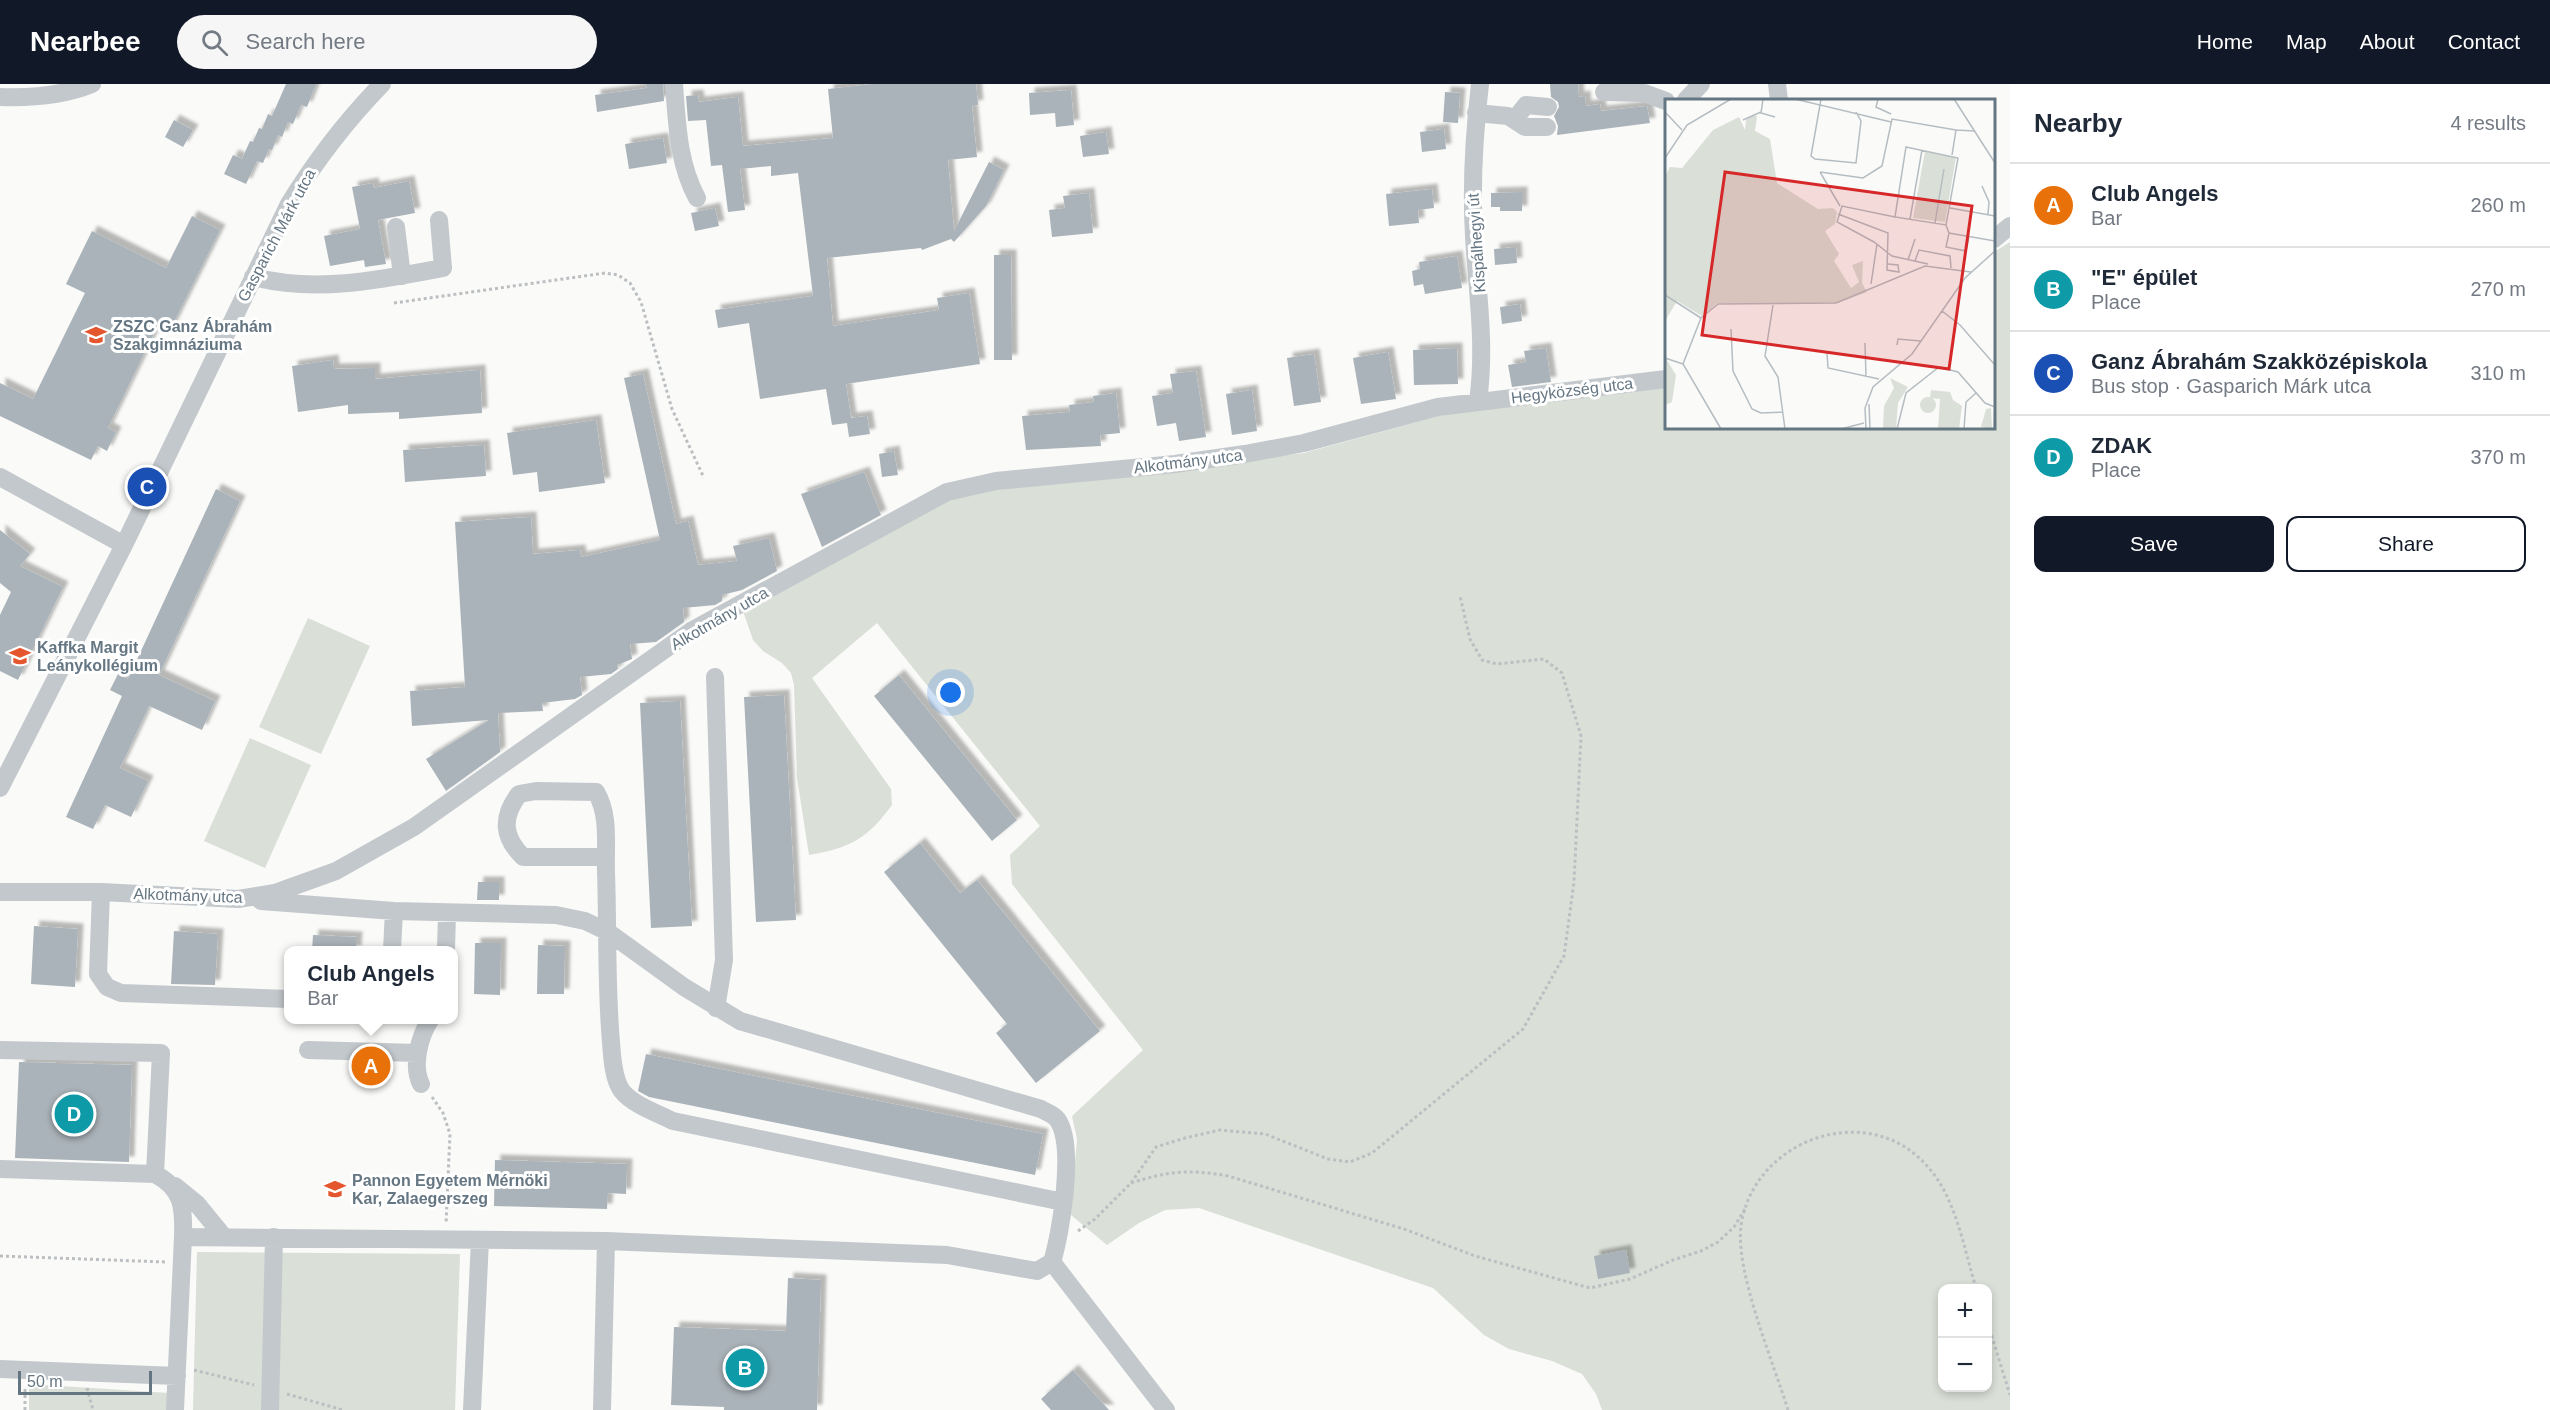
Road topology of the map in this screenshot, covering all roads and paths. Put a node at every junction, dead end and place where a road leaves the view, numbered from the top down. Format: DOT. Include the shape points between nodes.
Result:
graph roads {
  1 [pos="92,84"];
  2 [pos="382,84"];
  3 [pos="674,84"];
  4 [pos="1480,84"];
  5 [pos="1701,84"];
  6 [pos="1777,84"];
  7 [pos="1604,92"];
  8 [pos="0,97"];
  9 [pos="1685,99"];
  10 [pos="1779,99"];
  11 [pos="1665,101"];
  12 [pos="1548,107"];
  13 [pos="1476,113"];
  14 [pos="1515,119"];
  15 [pos="1546,127"];
  16 [pos="698,198"];
  17 [pos="439,220"];
  18 [pos="2010,226"];
  19 [pos="396,227"];
  20 [pos="1995,238"];
  21 [pos="402,276"];
  22 [pos="253,277"];
  23 [pos="394,303"];
  24 [pos="1665,378"];
  25 [pos="1478,401"];
  26 [pos="0,477"];
  27 [pos="704,478"];
  28 [pos="124,545"];
  29 [pos="1460,596"];
  30 [pos="715,677"];
  31 [pos="0,788"];
  32 [pos="606,857"];
  33 [pos="0,892"];
  34 [pos="101,892"];
  35 [pos="238,899"];
  36 [pos="394,911"];
  37 [pos="447,913"];
  38 [pos="608,932"];
  39 [pos="392,946"];
  40 [pos="446,946"];
  41 [pos="284,999"];
  42 [pos="716,1008"];
  43 [pos="429,1024"];
  44 [pos="0,1050"];
  45 [pos="308,1050"];
  46 [pos="418,1053"];
  47 [pos="421,1084"];
  48 [pos="0,1168"];
  49 [pos="163,1178"];
  50 [pos="1131,1183"];
  51 [pos="1063,1202"];
  52 [pos="1745,1209"];
  53 [pos="183,1237"];
  54 [pos="224,1237"];
  55 [pos="274,1237"];
  56 [pos="446,1239"];
  57 [pos="480,1240"];
  58 [pos="606,1241"];
  59 [pos="1054,1255"];
  60 [pos="0,1256"];
  61 [pos="182,1263"];
  62 [pos="1975,1284"];
  63 [pos="1992,1337"];
  64 [pos="0,1369"];
  65 [pos="26,1370"];
  66 [pos="177,1376"];
  67 [pos="2010,1395"];
  68 [pos="25,1410"];
  69 [pos="176,1410"];
  70 [pos="270,1410"];
  71 [pos="472,1410"];
  72 [pos="602,1410"];
  73 [pos="1166,1410"];
  74 [pos="1788,1410"];
  1 -- 8 [label="street" via="57,94"];
  2 -- 22 [label="street, Gasparich Márk utca" via="314,163"];
  3 -- 16 [label="street" via="680,147 687,179"];
  4 -- 13 [label="street, Kispálhegyi út"];
  5 -- 9 [label="street"];
  6 -- 10 [label="street"];
  7 -- 11 [label="street" via="1644,93"];
  12 -- 14 [label="street" via="1526,105"];
  13 -- 14 [label="street"];
  13 -- 25 [label="street, Kispálhegyi út" via="1472,185 1482,330"];
  14 -- 15 [label="street" via="1525,127"];
  17 -- 21 [label="street" via="443,268"];
  18 -- 20 [label="street"];
  19 -- 21 [label="street"];
  21 -- 22 [label="street" via="337,286"];
  22 -- 28 [label="street, Gasparich Márk utca"];
  23 -- 27 [label="path" via="618,274 630,282 641,302 672,409"];
  24 -- 25 [label="street, Hegyközség utca"];
  25 -- 35 [label="street, Alkotmány utca" via="1438,407 1245,454 996,481 947,492 691,632 377,850 306,884"];
  26 -- 28 [label="street"];
  28 -- 31 [label="street, Gasparich Márk utca"];
  29 -- 50 [label="path" via="1470,639 1482,660 1497,664 1544,659 1562,673 1581,736 1574,882 1564,956 1535,1008 1523,1029 1372,1153 1350,1162 1328,1159 1265,1134 1220,1130 1156,1147"];
  30 -- 42 [label="street" via="724,960"];
  32 -- 32 [label="street" via="604,805 596,792 519,794 507,809 511,845 524,857"];
  32 -- 38 [label="street"];
  33 -- 34 [label="street, Alkotmány utca"];
  34 -- 35 [label="street, Alkotmány utca"];
  34 -- 41 [label="street" via="98,974 107,987 121,993"];
  35 -- 36 [label="street"];
  36 -- 37 [label="street"];
  36 -- 39 [label="street"];
  37 -- 38 [label="street" via="556,915 585,921"];
  37 -- 40 [label="street"];
  38 -- 42 [label="street"];
  38 -- 51 [label="street" via="613,1062 621,1090 638,1103 673,1120"];
  42 -- 51 [label="street" via="740,1021 1041,1109 1056,1118 1063,1131"];
  43 -- 46 [label="street"];
  44 -- 49 [label="street" via="161,1053"];
  45 -- 46 [label="street"];
  46 -- 47 [label="street" via="416,1074"];
  47 -- 56 [label="path" via="443,1113 450,1134"];
  48 -- 49 [label="street"];
  49 -- 53 [label="street" via="181,1199"];
  49 -- 54 [label="street" via="197,1204"];
  50 -- 52 [label="path" via="1164,1173 1199,1171 1228,1176 1404,1229 1475,1256 1590,1288 1630,1279 1701,1251 1734,1227"];
  50 -- 59 [label="path"];
  51 -- 59 [label="street"];
  52 -- 62 [label="path" via="1762,1175 1790,1150 1814,1137 1840,1133 1878,1136 1912,1152 1938,1179"];
  52 -- 74 [label="path" via="1740,1246 1743,1264"];
  53 -- 54 [label="street"];
  53 -- 61 [label="street"];
  54 -- 55 [label="street"];
  55 -- 56 [label="street"];
  55 -- 70 [label="street"];
  56 -- 57 [label="street"];
  57 -- 58 [label="street"];
  57 -- 71 [label="street"];
  58 -- 59 [label="street" via="947,1255 1037,1271"];
  58 -- 72 [label="street"];
  59 -- 73 [label="street"];
  60 -- 61 [label="path"];
  61 -- 66 [label="street"];
  63 -- 67 [label="path"];
  64 -- 65 [label="street"];
  65 -- 66 [label="street"];
  65 -- 68 [label="path"];
  66 -- 69 [label="street"];
}
